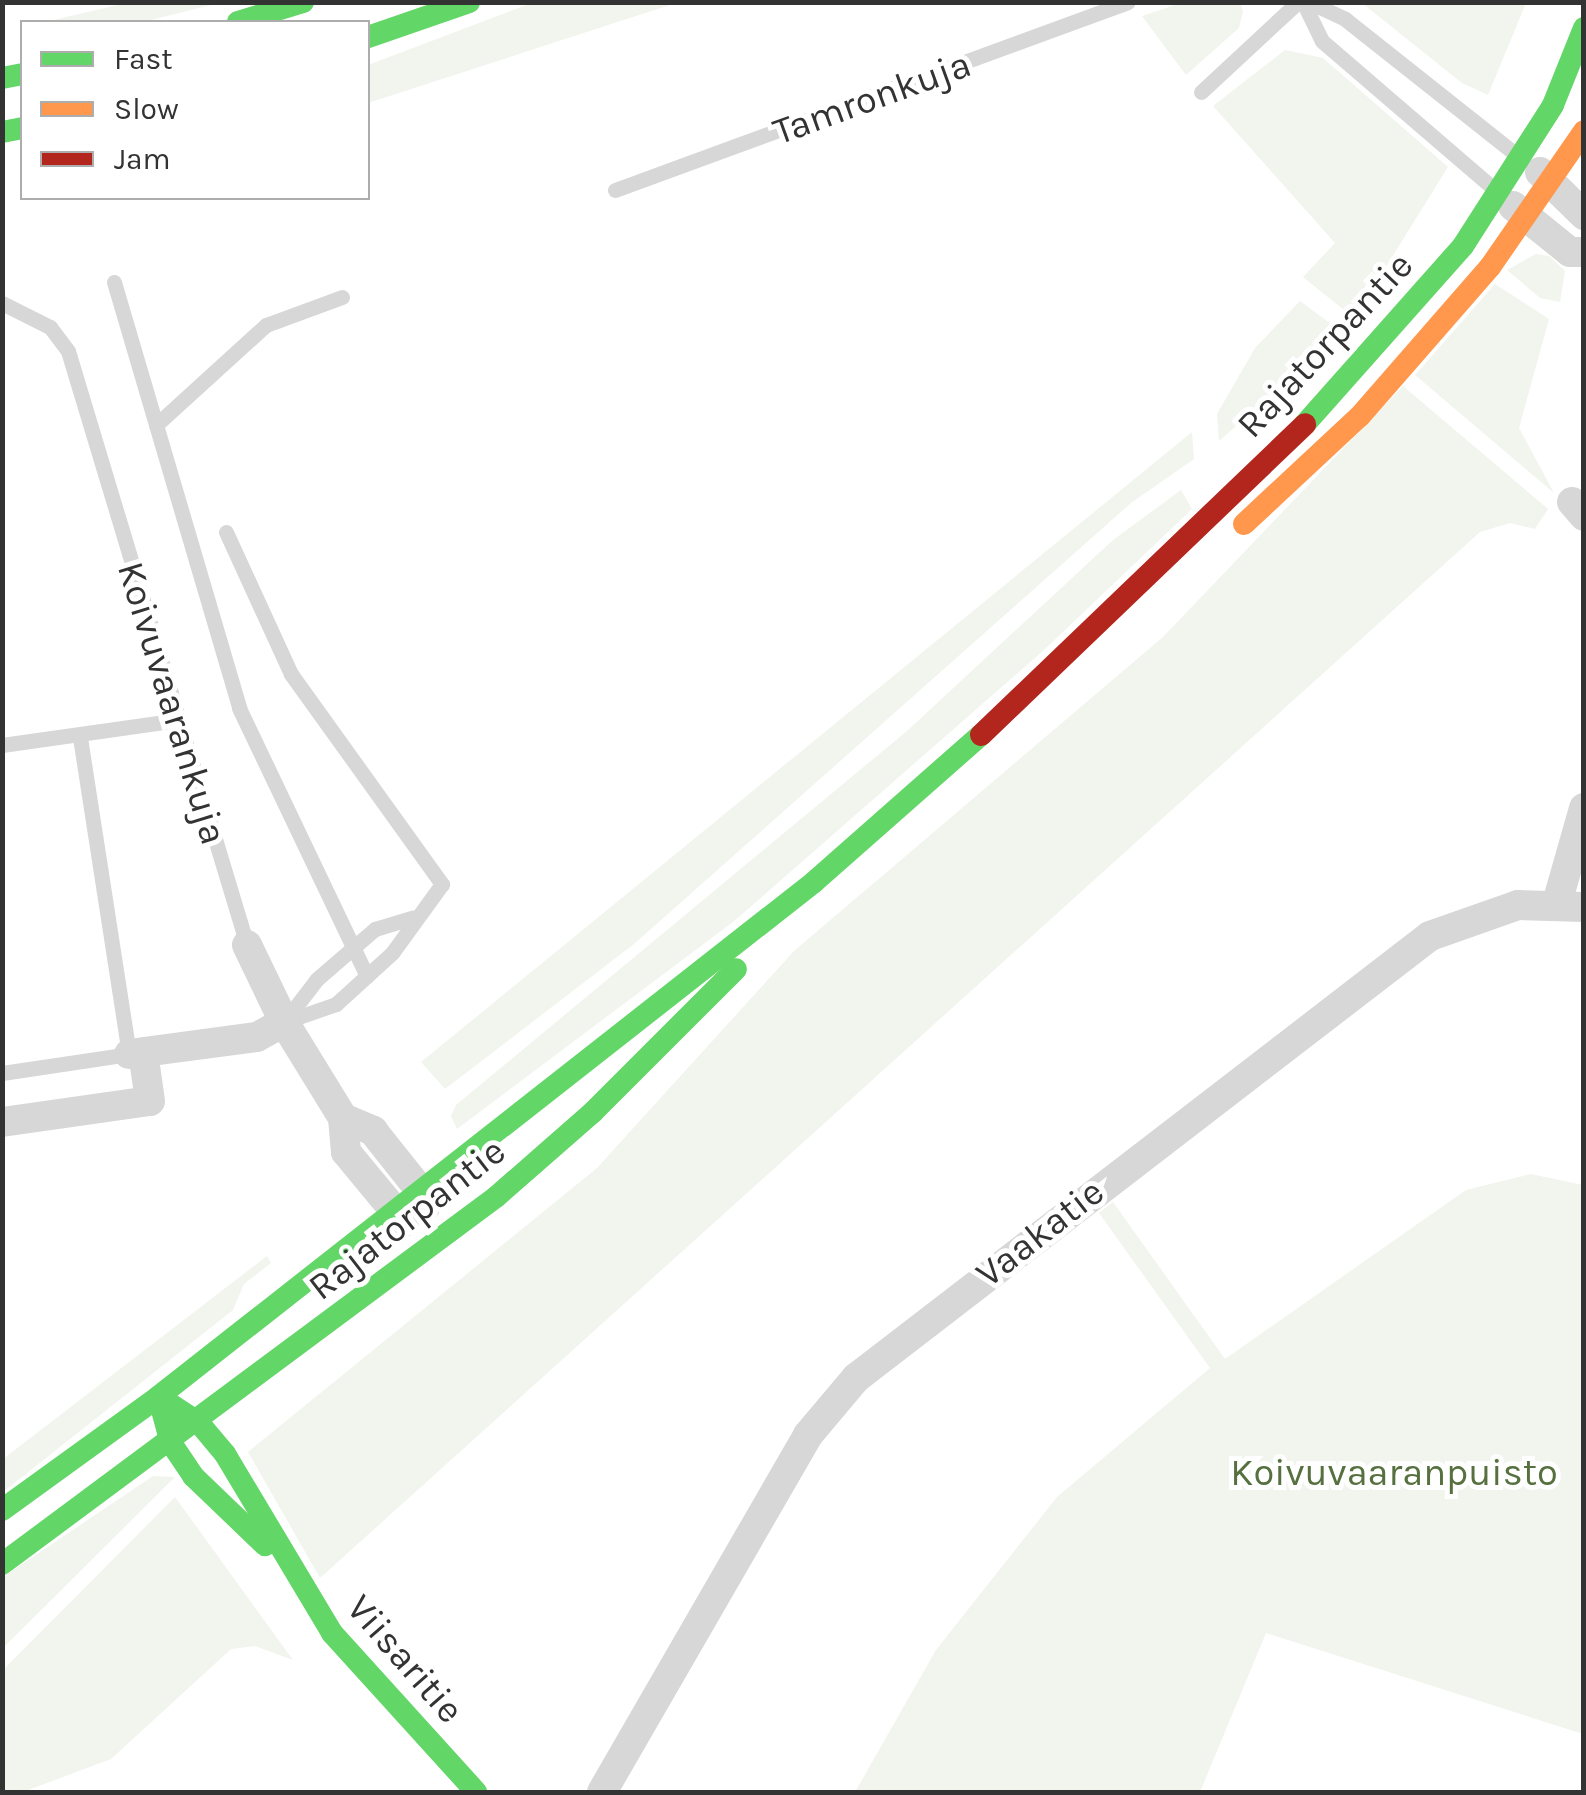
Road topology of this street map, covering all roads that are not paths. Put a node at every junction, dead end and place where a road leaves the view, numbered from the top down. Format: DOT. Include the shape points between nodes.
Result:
graph roads {
  1 [pos="303,2"];
  2 [pos="469,2"];
  3 [pos="1128,2"];
  4 [pos="1303,2"];
  5 [pos="244,20"];
  6 [pos="1584,28"];
  7 [pos="370,36"];
  8 [pos="1201,92"];
  9 [pos="1584,132"];
  10 [pos="1522,158"];
  11 [pos="1554,182"];
  12 [pos="615,190"];
  13 [pos="1500,194"];
  14 [pos="1584,215"];
  15 [pos="1526,219"];
  16 [pos="1584,252"];
  17 [pos="114,282"];
  18 [pos="342,297"];
  19 [pos="2,303"];
  20 [pos="156,425"];
  21 [pos="226,532"];
  22 [pos="1222,544"];
  23 [pos="1177,582"];
  24 [pos="1060,666"];
  25 [pos="177,720"];
  26 [pos="80,736"];
  27 [pos="2,746"];
  28 [pos="1584,808"];
  29 [pos="814,882"];
  30 [pos="1570,905"];
  31 [pos="412,918"];
  32 [pos="247,945"];
  33 [pos="353,948"];
  34 [pos="367,976"];
  35 [pos="284,1022"];
  36 [pos="136,1053"];
  37 [pos="2,1072"];
  38 [pos="342,1118"];
  39 [pos="2,1122"];
  40 [pos="420,1190"];
  41 [pos="391,1214"];
  42 [pos="436,1243"];
  43 [pos="158,1396"];
  44 [pos="200,1422"];
  45 [pos="171,1442"];
  46 [pos="2,1510"];
  47 [pos="2,1564"];
  48 [pos="287,1566"];
  49 [pos="476,1792"];
  50 [pos="602,1792"];
  1 -- 5 [label="main road"];
  2 -- 7 [label="main road"];
  3 -- 12 [label="lane, Tamronkuja"];
  4 -- 8 [label="lane"];
  4 -- 10 [label="lane" via="1345,18"];
  4 -- 13 [label="lane" via="1322,41"];
  6 -- 10 [label="main road, Rajatorpantie" via="1553,105"];
  9 -- 11 [label="main road, Rajatorpantie"];
  10 -- 11 [label="street"];
  10 -- 13 [label="main road, Rajatorpantie"];
  11 -- 14 [label="street"];
  11 -- 15 [label="main road, Rajatorpantie"];
  13 -- 15 [label="street"];
  13 -- 24 [label="main road, Rajatorpantie" via="1336,392"];
  15 -- 16 [label="street" via="1570,252"];
  15 -- 22 [label="main road, Rajatorpantie" via="1360,416"];
  17 -- 20 [label="lane"];
  18 -- 20 [label="lane" via="266,324"];
  19 -- 25 [label="lane, Koivuvaarankuja" via="50,327 68,351"];
  20 -- 33 [label="lane" via="239,708"];
  21 -- 31 [label="lane" via="291,674 442,884"];
  23 -- 24 [label="main road, Rajatorpantie"];
  24 -- 29 [label="main road, Rajatorpantie"];
  25 -- 26 [label="lane"];
  25 -- 32 [label="lane, Koivuvaarankuja"];
  26 -- 27 [label="lane"];
  26 -- 36 [label="lane"];
  28 -- 30 [label="street, Vaakatie"];
  29 -- 40 [label="main road, Rajatorpantie"];
  29 -- 42 [label="main road, Rajatorpantie" via="593,1112"];
  30 -- 50 [label="street, Vaakatie" via="1486,911 1430,936 856,1378 792,1461"];
  31 -- 33 [label="lane" via="375,929"];
  31 -- 34 [label="lane" via="392,952"];
  32 -- 35 [label="street, Koivuvaarankuja"];
  33 -- 34 [label="lane"];
  33 -- 35 [label="lane" via="317,979"];
  34 -- 35 [label="lane" via="336,1004"];
  35 -- 36 [label="street" via="257,1037"];
  35 -- 38 [label="street, Koivuvaarankuja"];
  36 -- 37 [label="lane"];
  36 -- 39 [label="street" via="150,1101"];
  38 -- 40 [label="street, Koivuvaarankuja" via="373,1131"];
  38 -- 41 [label="street, Koivuvaarankuja" via="346,1152"];
  40 -- 41 [label="main road, Rajatorpantie"];
  40 -- 42 [label="street, Koivuvaarankuja"];
  41 -- 42 [label="street, Koivuvaarankuja"];
  41 -- 43 [label="main road, Rajatorpantie"];
  42 -- 44 [label="main road, Rajatorpantie"];
  43 -- 44 [label="main road, Viisaritie"];
  43 -- 45 [label="main road, Viisaritie"];
  43 -- 46 [label="main road, Rajatorpantie"];
  44 -- 45 [label="main road, Rajatorpantie"];
  44 -- 48 [label="main road, Viisaritie" via="260,1507"];
  45 -- 47 [label="main road, Rajatorpantie"];
  45 -- 48 [label="main road, Viisaritie" via="193,1476"];
  48 -- 49 [label="main road, Viisaritie" via="332,1633"];
}
